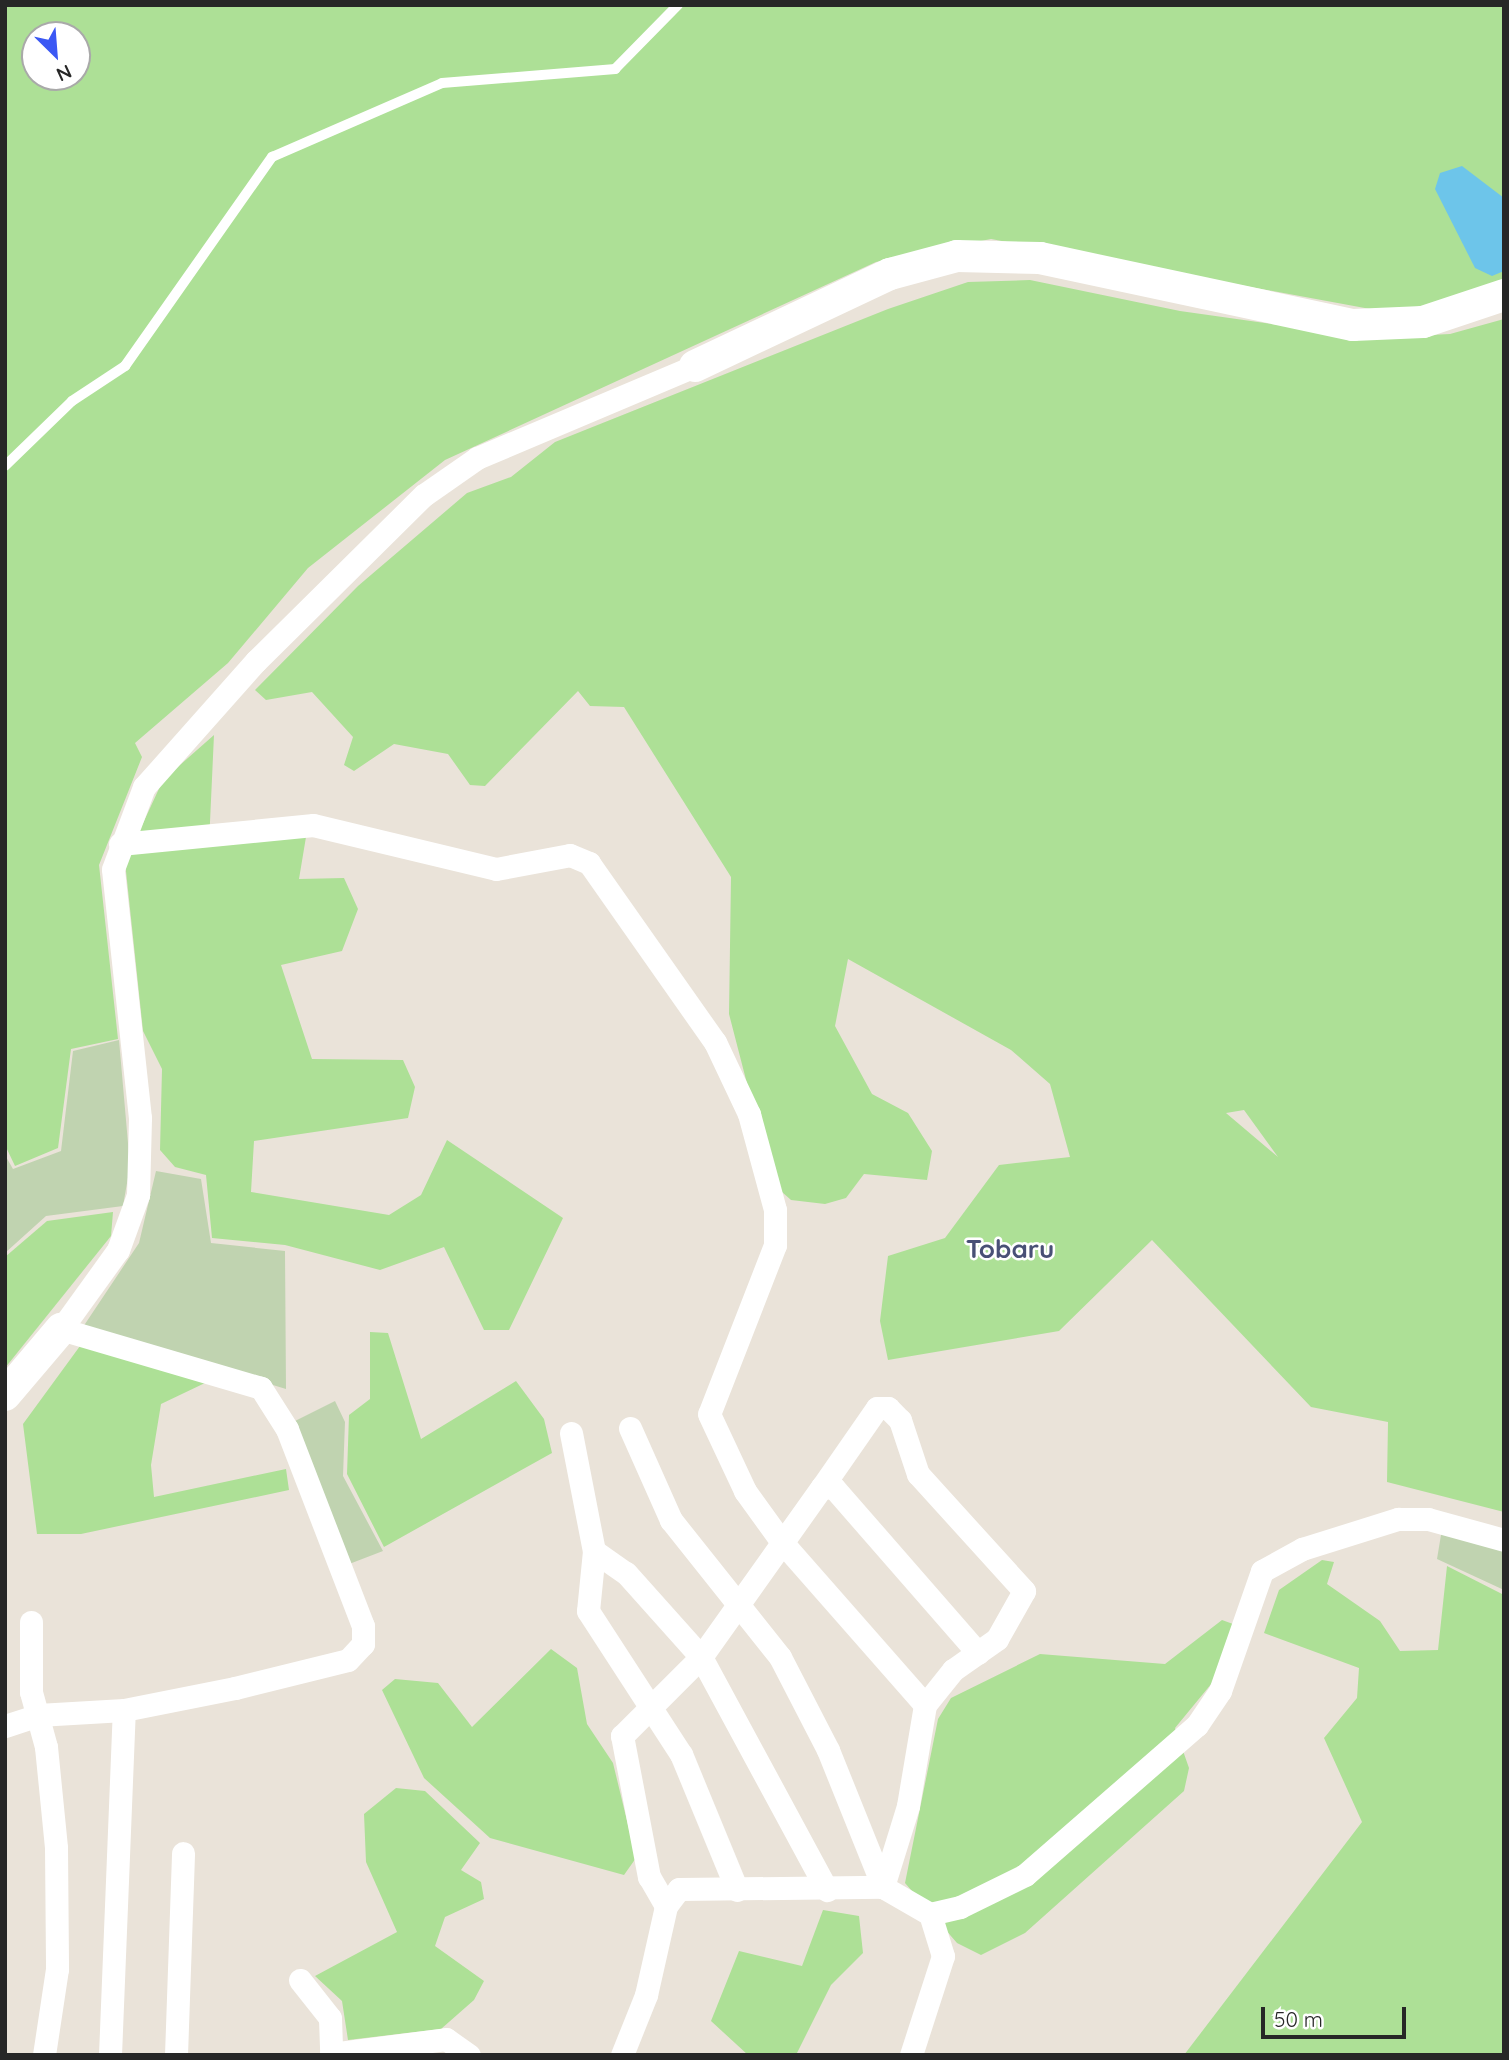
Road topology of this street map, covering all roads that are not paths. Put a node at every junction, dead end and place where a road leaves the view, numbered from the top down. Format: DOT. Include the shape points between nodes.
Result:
graph roads {
  1 [pos="678,5"];
  2 [pos="1504,295"];
  3 [pos="695,366"];
  4 [pos="5,467"];
  5 [pos="120,844"];
  6 [pos="61,1329"];
  7 [pos="5,1395"];
  8 [pos="630,1428"];
  9 [pos="571,1433"];
  10 [pos="822,1487"];
  11 [pos="1504,1540"];
  12 [pos="781,1541"];
  13 [pos="594,1550"];
  14 [pos="734,1605"];
  15 [pos="31,1622"];
  16 [pos="978,1653"];
  17 [pos="701,1657"];
  18 [pos="925,1704"];
  19 [pos="652,1708"];
  20 [pos="124,1710"];
  21 [pos="38,1715"];
  22 [pos="5,1727"];
  23 [pos="183,1853"];
  24 [pos="883,1887"];
  25 [pos="737,1890"];
  26 [pos="827,1890"];
  27 [pos="667,1906"];
  28 [pos="930,1914"];
  29 [pos="300,1980"];
  30 [pos="331,2054"];
  31 [pos="44,2055"];
  32 [pos="110,2055"];
  33 [pos="176,2055"];
  34 [pos="469,2055"];
  35 [pos="622,2055"];
  36 [pos="911,2055"];
  1 -- 4 [label="lane" via="615,69 442,83 272,156 125,366 72,401"];
  2 -- 3 [label="street" via="1423,322 1353,325 1040,258 957,256 890,274"];
  3 -- 5 [label="street" via="477,458 424,495 193,731 145,787"];
  5 -- 6 [label="street" via="113,869 140,1118 138,1195 118,1250"];
  5 -- 12 [label="street" via="313,825 496,869 570,855 589,863 715,1042 750,1114 775,1210 775,1245 709,1414 745,1491"];
  6 -- 7 [label="street"];
  6 -- 20 [label="street" via="261,1388 287,1429 363,1626 363,1644 348,1660"];
  8 -- 14 [label="street" via="671,1520"];
  9 -- 13 [label="street"];
  10 -- 12 [label="street"];
  10 -- 16 [label="street" via="834,1488"];
  10 -- 16 [label="street" via="877,1408 900,1420 918,1474 1024,1591 1009,1625"];
  11 -- 28 [label="street" via="1428,1519 1398,1519 1301,1549 1262,1571 1220,1690 1161,1762 1008,1886"];
  12 -- 14 [label="street"];
  12 -- 18 [label="street"];
  13 -- 17 [label="street" via="626,1573"];
  13 -- 19 [label="street" via="588,1611"];
  14 -- 17 [label="street"];
  14 -- 24 [label="street" via="780,1657 828,1749"];
  15 -- 21 [label="street" via="31,1692"];
  16 -- 18 [label="street" via="953,1670"];
  17 -- 19 [label="street"];
  17 -- 26 [label="street"];
  18 -- 24 [label="street" via="908,1806"];
  19 -- 25 [label="street" via="681,1754"];
  19 -- 27 [label="street" via="622,1736 621,1755 649,1877"];
  20 -- 21 [label="street"];
  20 -- 32 [label="street"];
  21 -- 22 [label="street"];
  21 -- 31 [label="street" via="55,1848 57,1969"];
  23 -- 33 [label="street"];
  24 -- 26 [label="street"];
  24 -- 28 [label="street"];
  25 -- 26 [label="street"];
  25 -- 27 [label="street" via="679,1889"];
  27 -- 35 [label="street" via="646,1995"];
  28 -- 36 [label="street" via="943,1956"];
  29 -- 30 [label="street" via="330,2018"];
  30 -- 34 [label="street" via="446,2039"];
}
